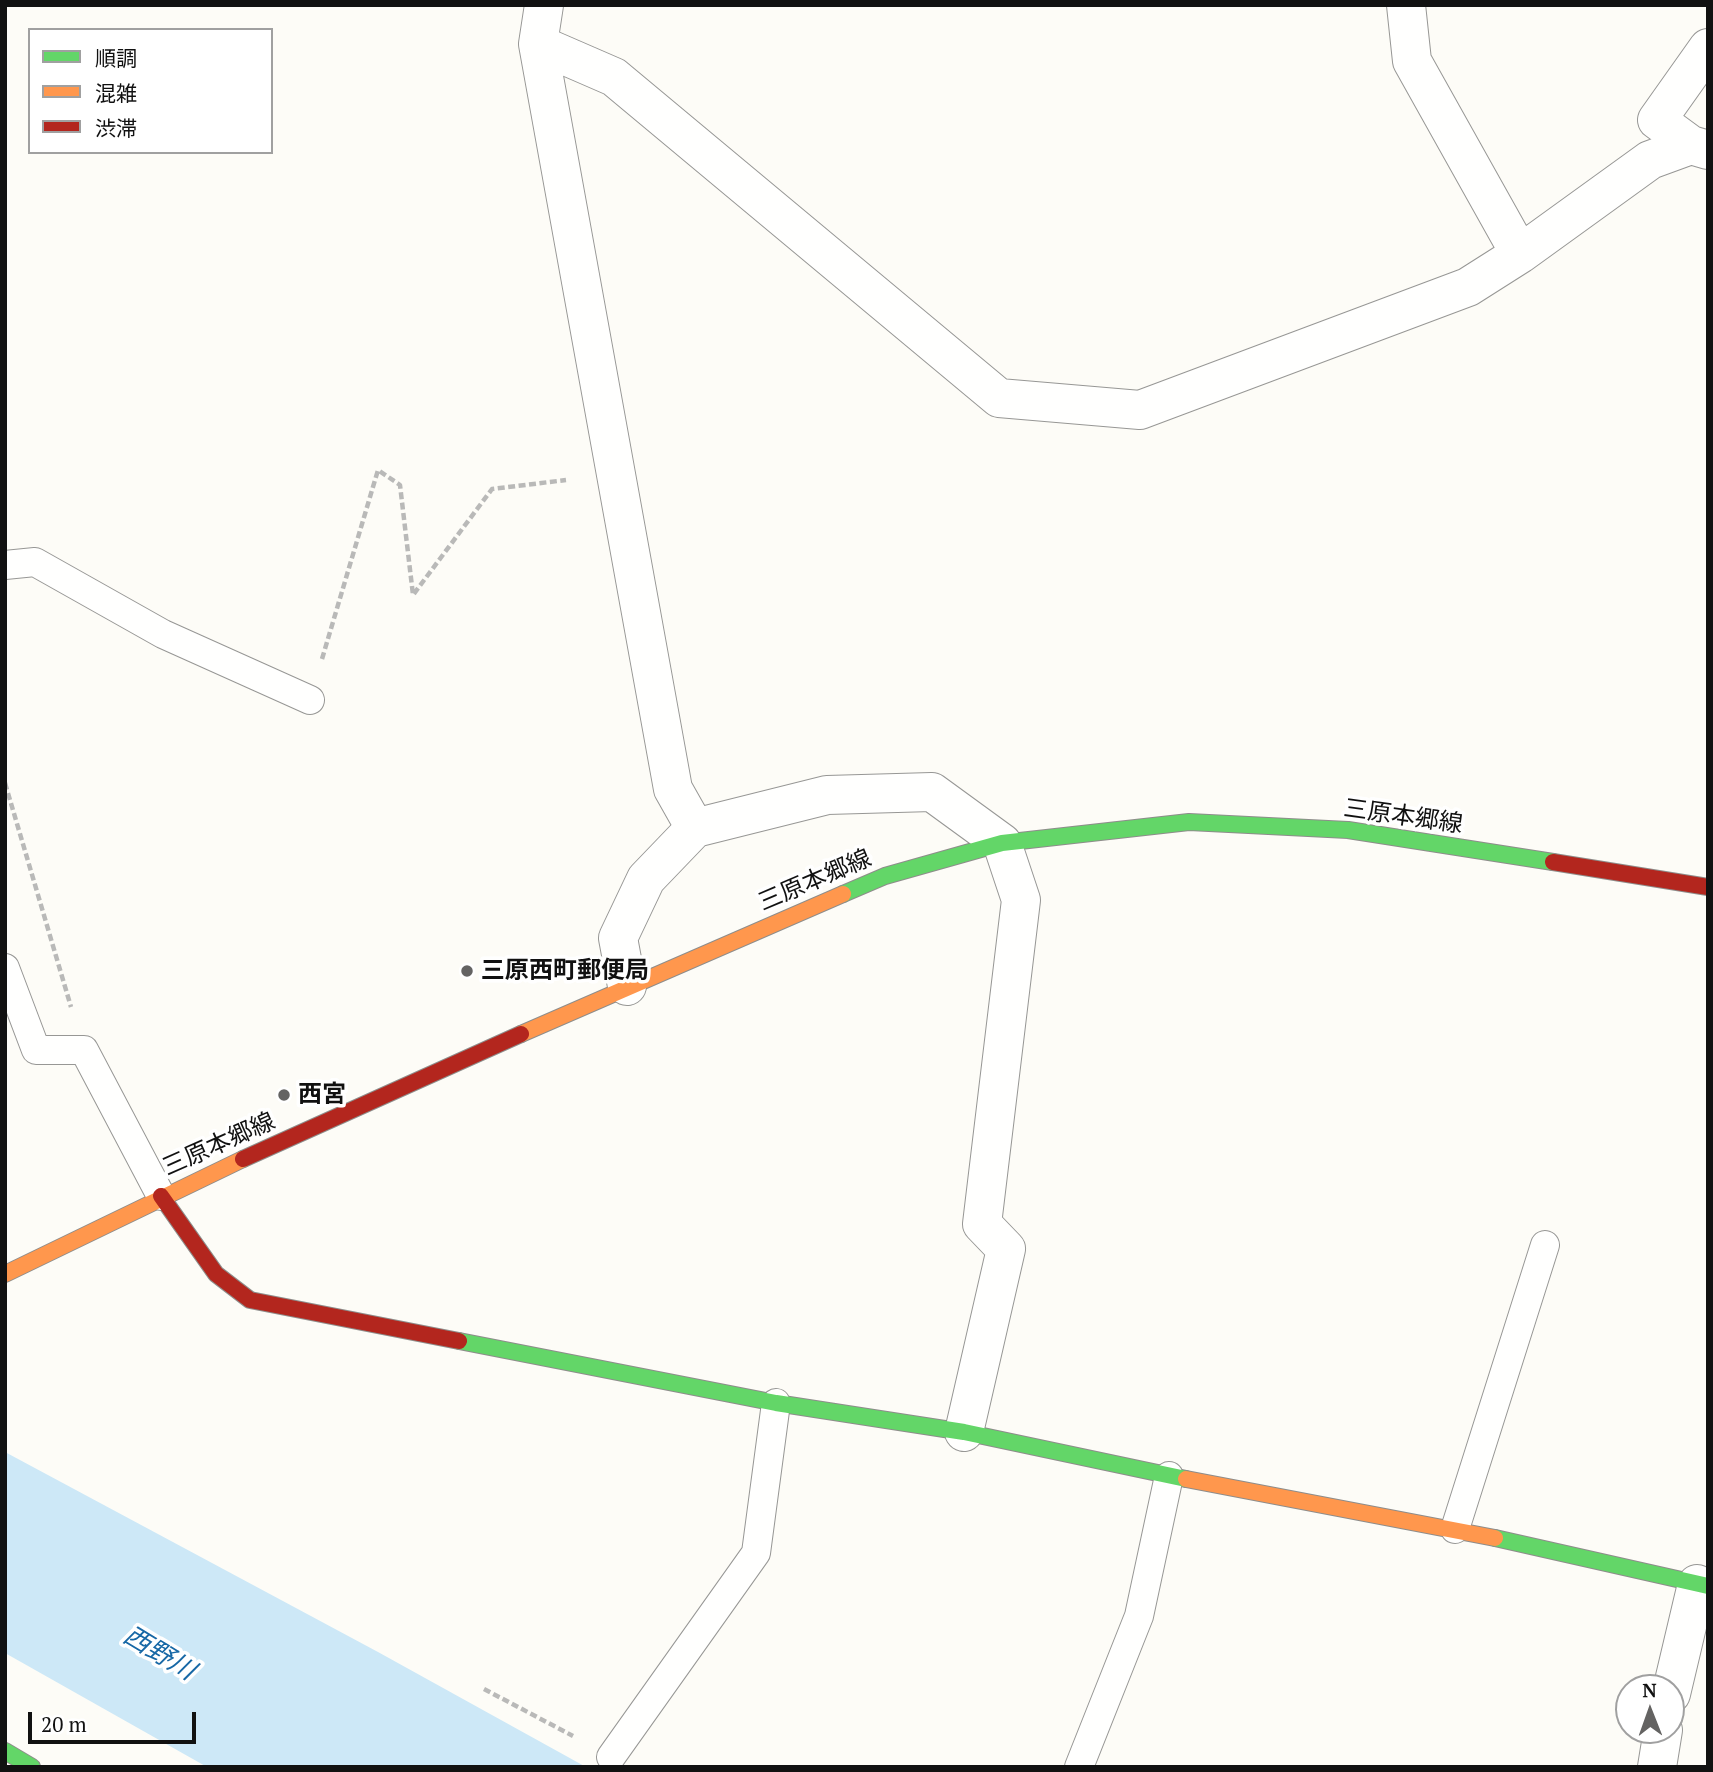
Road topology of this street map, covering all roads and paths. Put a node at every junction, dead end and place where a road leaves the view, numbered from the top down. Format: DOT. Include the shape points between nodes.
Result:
graph roads {
  1 [pos="544,5"];
  2 [pos="1406,5"];
  3 [pos="538,44"];
  4 [pos="1708,48"];
  5 [pos="1699,148"];
  6 [pos="1520,254"];
  7 [pos="616,474"];
  8 [pos="5,565"];
  9 [pos="310,700"];
  10 [pos="5,783"];
  11 [pos="695,828"];
  12 [pos="1002,843"];
  13 [pos="1708,887"];
  14 [pos="5,968"];
  15 [pos="627,986"];
  16 [pos="84,1050"];
  17 [pos="161,1196"];
  18 [pos="1545,1245"];
  19 [pos="5,1274"];
  20 [pos="776,1403"];
  21 [pos="964,1432"];
  22 [pos="1169,1476"];
  23 [pos="1455,1529"];
  24 [pos="1702,1585"];
  25 [pos="1677,1674"];
  26 [pos="484,1689"];
  27 [pos="1661,1744"];
  28 [pos="5,1751"];
  29 [pos="611,1757"];
  30 [pos="32,1767"];
  31 [pos="1079,1767"];
  32 [pos="1657,1767"];
  1 -- 3 [label="street"];
  2 -- 6 [label="street" via="1412,61"];
  3 -- 6 [label="street" via="614,77 999,398 1140,410 1468,287"];
  3 -- 7 [label="street"];
  4 -- 5 [label="street" via="1657,120"];
  5 -- 6 [label="street" via="1650,160"];
  7 -- 9 [label="path" via="492,489 413,595 400,485 379,470"];
  7 -- 11 [label="street" via="673,789"];
  8 -- 9 [label="lane" via="35,562 163,634"];
  10 -- 16 [label="path"];
  11 -- 12 [label="street" via="827,795 932,792"];
  11 -- 15 [label="street" via="646,879 618,938"];
  12 -- 13 [label="main road, 三原本郷線" via="1189,822 1348,831"];
  12 -- 15 [label="main road, 三原本郷線" via="885,876"];
  12 -- 21 [label="street" via="1021,900 982,1224 1006,1249"];
  14 -- 16 [label="lane" via="36,1050"];
  15 -- 17 [label="main road, 三原本郷線"];
  16 -- 17 [label="lane"];
  17 -- 19 [label="main road, 三原本郷線"];
  17 -- 20 [label="main road" via="216,1274 250,1300"];
  18 -- 23 [label="lane"];
  20 -- 21 [label="main road"];
  20 -- 29 [label="lane" via="756,1553"];
  21 -- 22 [label="main road"];
  22 -- 23 [label="main road"];
  22 -- 31 [label="lane" via="1139,1616"];
  23 -- 24 [label="main road"];
  24 -- 25 [label="street"];
  26 -- 29 [label="path"];
  27 -- 32 [label="street"];
  28 -- 30 [label="main road"];
}
